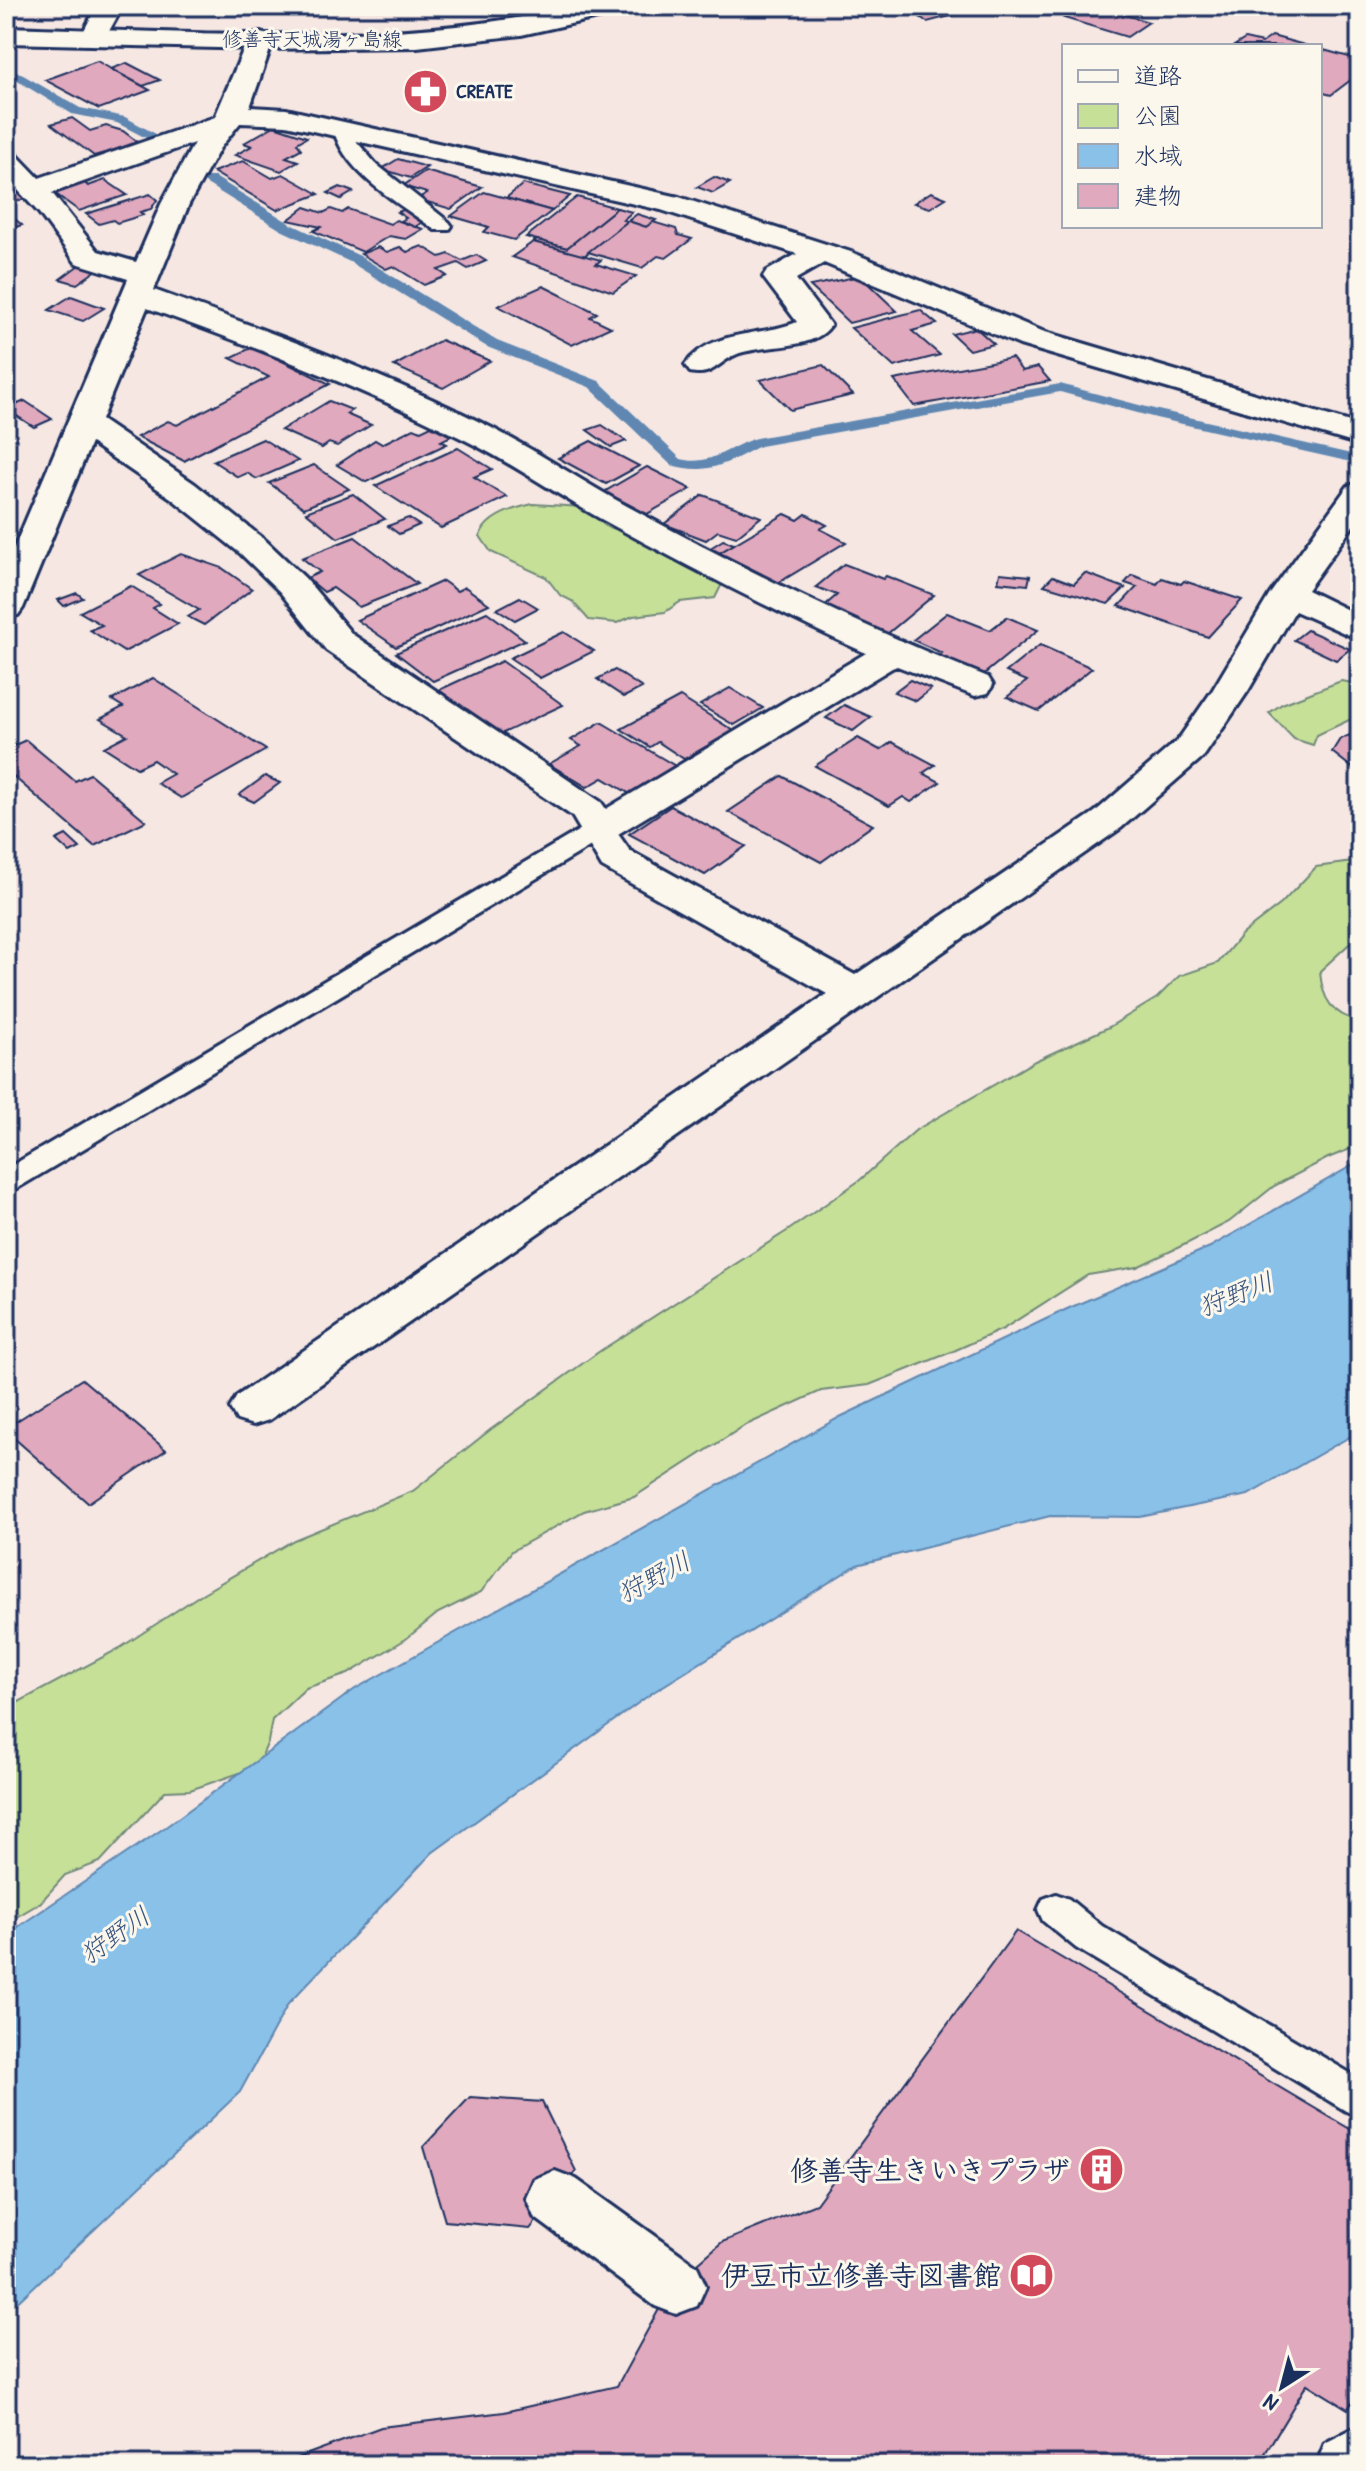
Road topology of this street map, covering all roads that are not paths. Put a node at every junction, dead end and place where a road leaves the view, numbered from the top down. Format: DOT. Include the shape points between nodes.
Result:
graph roads {
  1 [pos="110,6"];
  2 [pos="615,6"];
  3 [pos="6,35"];
  4 [pos="94,36"];
  5 [pos="260,41"];
  6 [pos="229,119"];
  7 [pos="344,131"];
  8 [pos="6,160"];
  9 [pos="33,190"];
  10 [pos="442,226"];
  11 [pos="821,252"];
  12 [pos="142,284"];
  13 [pos="701,365"];
  14 [pos="84,423"];
  15 [pos="1360,435"];
  16 [pos="1360,493"];
  17 [pos="1287,594"];
  18 [pos="6,608"];
  19 [pos="1360,629"];
  20 [pos="895,654"];
  21 [pos="975,685"];
  22 [pos="597,831"];
  23 [pos="854,992"];
  24 [pos="6,1182"];
  25 [pos="253,1408"];
  26 [pos="1056,1910"];
  27 [pos="1360,2099"];
  28 [pos="555,2198"];
  29 [pos="676,2286"];
  30 [pos="1360,2456"];
  31 [pos="1347,2465"];
  1 -- 4 [label="street"];
  2 -- 5 [label="street, 修善寺天城湯ヶ島線" via="462,35"];
  3 -- 4 [label="street, 修善寺天城湯ヶ島線"];
  4 -- 5 [label="street, 修善寺天城湯ヶ島線"];
  5 -- 6 [label="street"];
  6 -- 7 [label="street" via="286,117"];
  6 -- 9 [label="street"];
  6 -- 12 [label="street" via="207,145 175,204"];
  7 -- 10 [label="lane" via="351,150"];
  7 -- 11 [label="street" via="669,203"];
  8 -- 9 [label="street"];
  9 -- 12 [label="street" via="87,257"];
  11 -- 13 [label="street" via="778,277 816,325 725,348"];
  11 -- 15 [label="street" via="1031,338"];
  12 -- 14 [label="street"];
  12 -- 20 [label="street" via="465,428 734,576"];
  14 -- 18 [label="street"];
  14 -- 22 [label="street" via="211,510 299,591 339,642 588,810"];
  16 -- 17 [label="street"];
  17 -- 19 [label="street"];
  17 -- 23 [label="street" via="1191,748 1108,820"];
  20 -- 21 [label="street"];
  20 -- 22 [label="street"];
  22 -- 23 [label="street" via="616,859"];
  22 -- 24 [label="lane"];
  23 -- 25 [label="street"];
  26 -- 27 [label="lane" via="1089,1937"];
  28 -- 29 [label="street"];
  30 -- 31 [label="street"];
}
